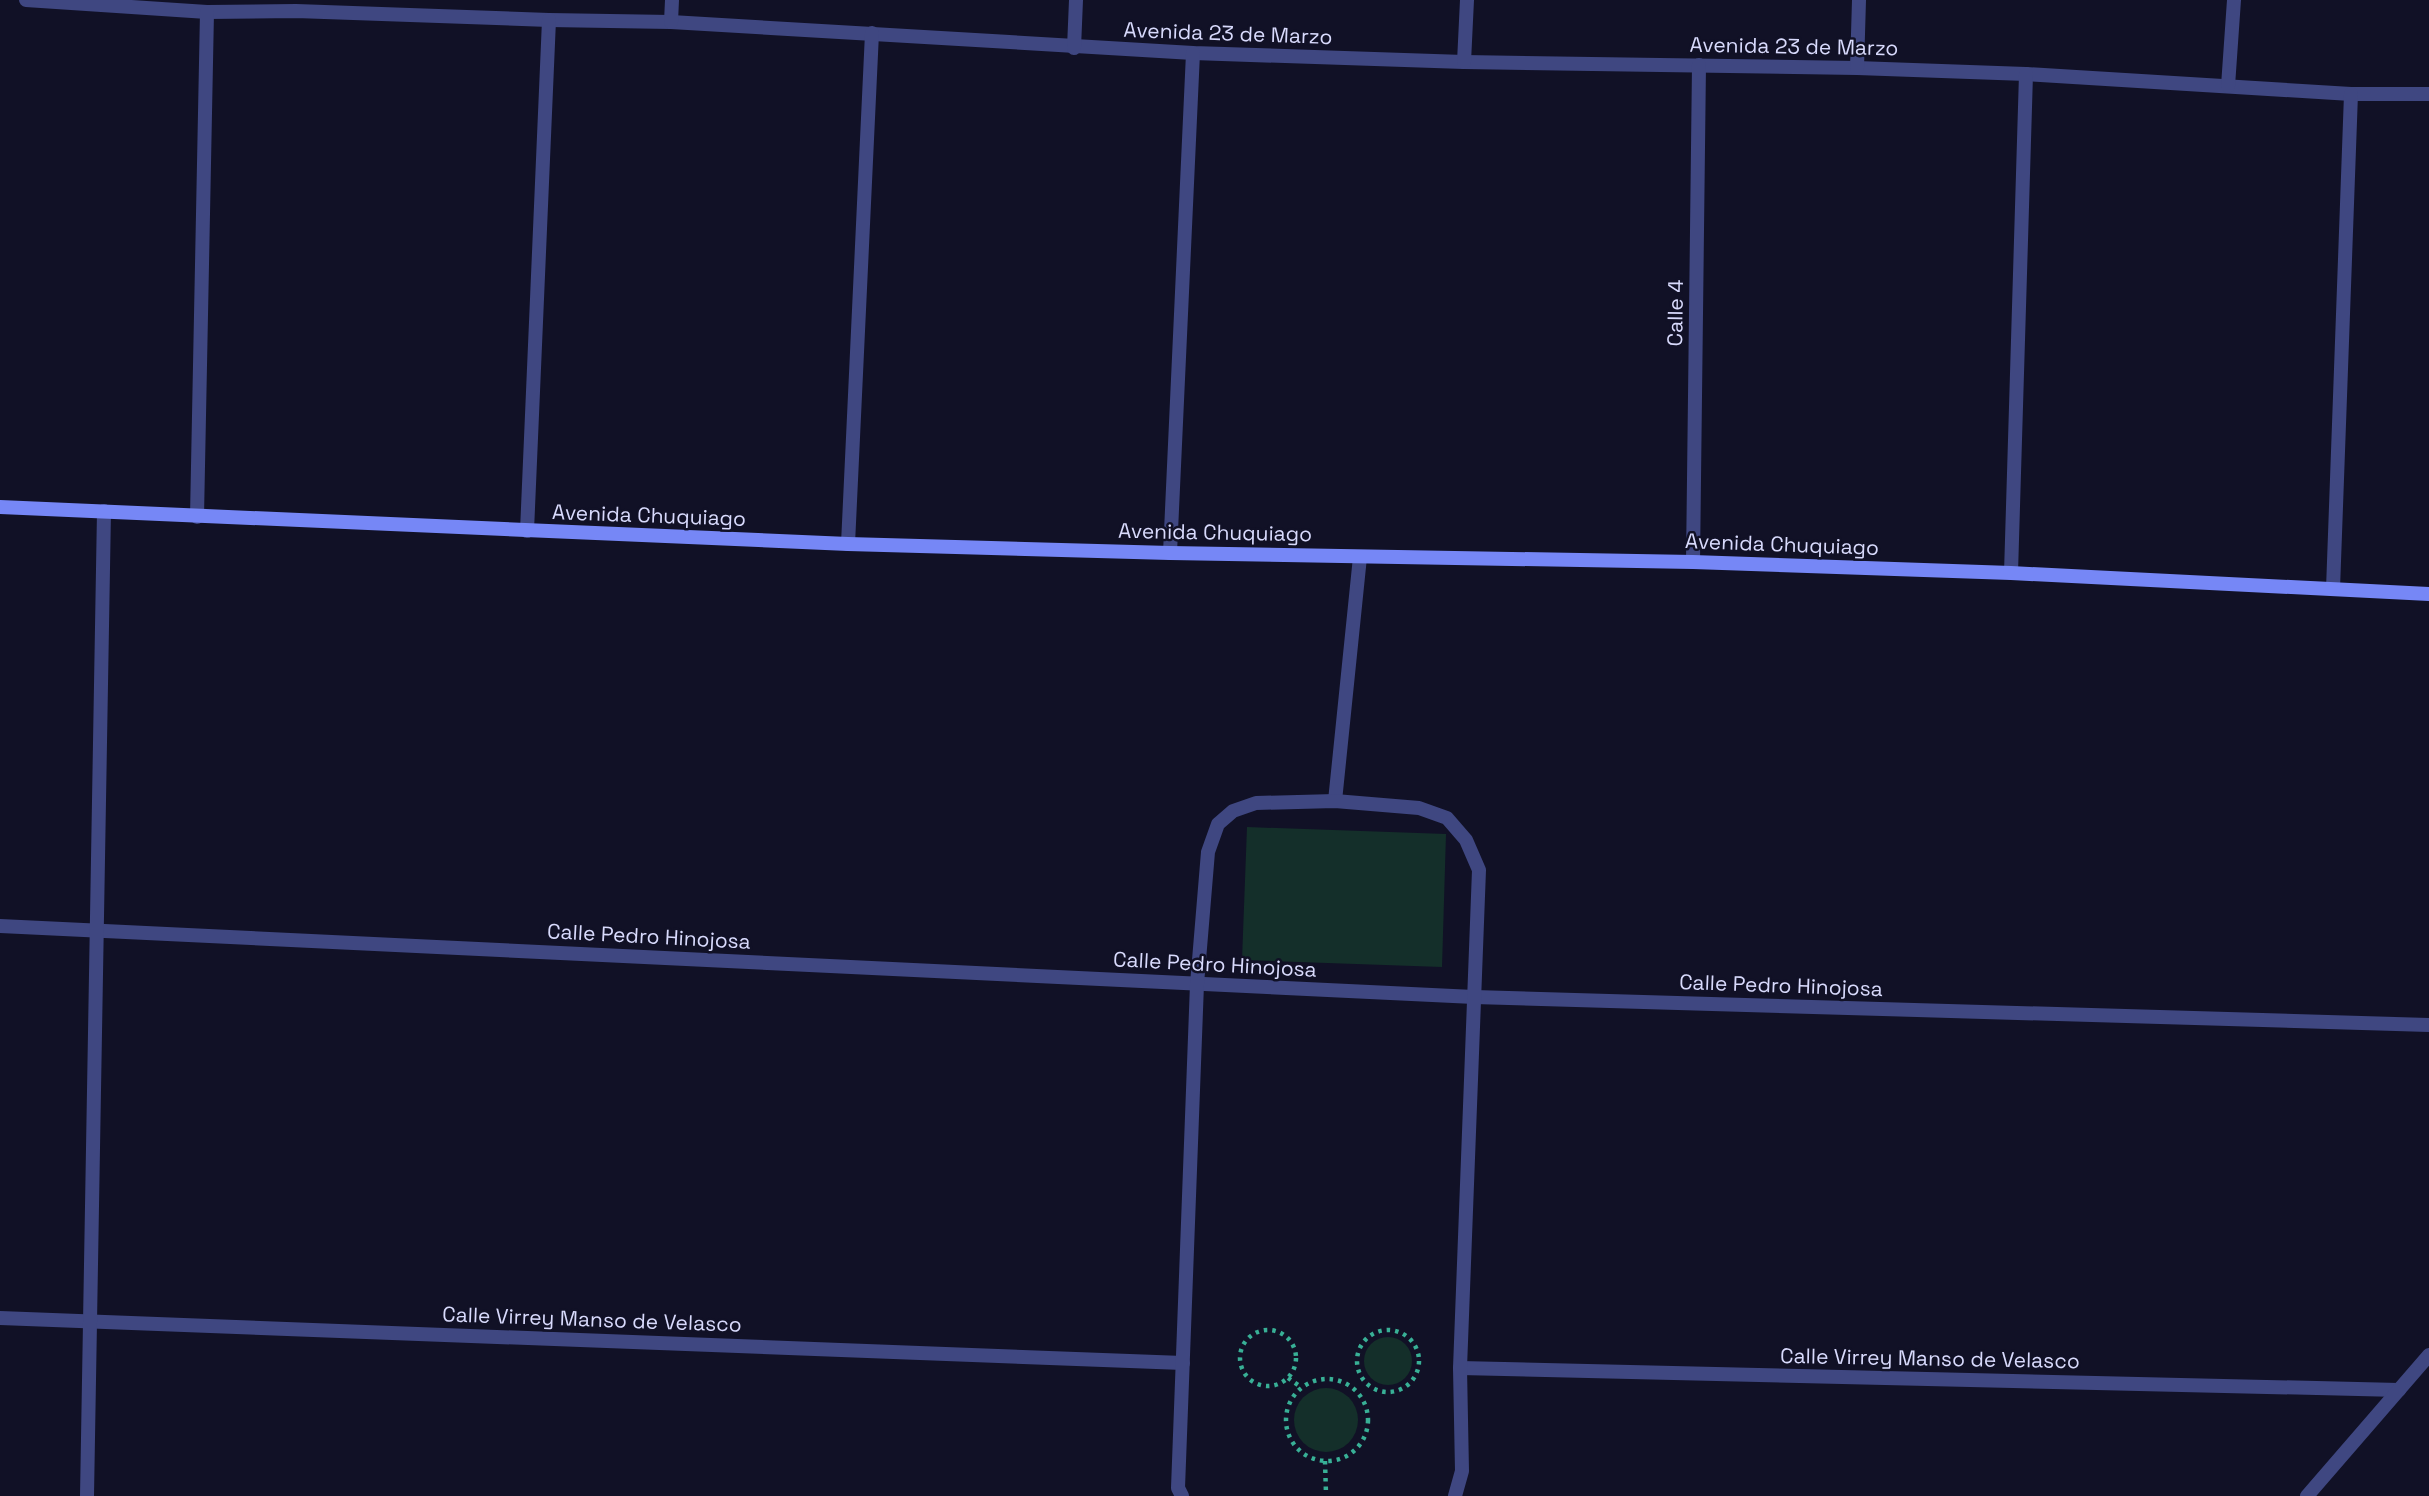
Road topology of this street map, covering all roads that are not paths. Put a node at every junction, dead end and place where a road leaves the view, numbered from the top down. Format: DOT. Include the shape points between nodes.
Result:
graph roads {
  1 [pos="26,0"];
  2 [pos="673,0"];
  3 [pos="1076,0"];
  4 [pos="1467,0"];
  5 [pos="1859,0"];
  6 [pos="2234,0"];
  7 [pos="296,6"];
  8 [pos="207,12"];
  9 [pos="549,20"];
  10 [pos="671,22"];
  11 [pos="872,33"];
  12 [pos="1074,48"];
  13 [pos="1193,53"];
  14 [pos="1464,62"];
  15 [pos="1699,65"];
  16 [pos="1857,68"];
  17 [pos="2026,74"];
  18 [pos="2228,86"];
  19 [pos="2351,94"];
  20 [pos="2429,94"];
  21 [pos="0,507"];
  22 [pos="104,511"];
  23 [pos="197,517"];
  24 [pos="527,531"];
  25 [pos="849,544"];
  26 [pos="1170,553"];
  27 [pos="1360,556"];
  28 [pos="1693,562"];
  29 [pos="2011,573"];
  30 [pos="2333,589"];
  31 [pos="2429,594"];
  32 [pos="1335,801"];
  33 [pos="0,926"];
  34 [pos="95,929"];
  35 [pos="1197,984"];
  36 [pos="1474,997"];
  37 [pos="2429,1025"];
  38 [pos="0,1318"];
  39 [pos="90,1320"];
  40 [pos="2429,1355"];
  41 [pos="1183,1363"];
  42 [pos="1460,1368"];
  43 [pos="2399,1390"];
  44 [pos="87,1496"];
  45 [pos="1182,1496"];
  46 [pos="1455,1496"];
  47 [pos="2307,1496"];
  1 -- 8 [label="street, Avenida 23 de Marzo"];
  2 -- 10 [label="street"];
  3 -- 12 [label="street"];
  4 -- 14 [label="street"];
  5 -- 16 [label="street"];
  6 -- 18 [label="street"];
  7 -- 8 [label="street, Avenida 23 de Marzo"];
  7 -- 9 [label="street, Avenida 23 de Marzo"];
  8 -- 23 [label="street"];
  9 -- 10 [label="street, Avenida 23 de Marzo"];
  9 -- 24 [label="street"];
  10 -- 11 [label="street, Avenida 23 de Marzo"];
  11 -- 12 [label="street, Avenida 23 de Marzo"];
  11 -- 25 [label="street"];
  12 -- 13 [label="street, Avenida 23 de Marzo"];
  13 -- 14 [label="street, Avenida 23 de Marzo"];
  13 -- 26 [label="street"];
  14 -- 15 [label="street, Avenida 23 de Marzo"];
  15 -- 16 [label="street, Avenida 23 de Marzo"];
  15 -- 28 [label="street, Calle 4"];
  16 -- 17 [label="street, Avenida 23 de Marzo"];
  17 -- 18 [label="street, Avenida 23 de Marzo"];
  17 -- 29 [label="street"];
  18 -- 19 [label="street, Avenida 23 de Marzo"];
  19 -- 20 [label="street, Avenida 23 de Marzo"];
  19 -- 30 [label="street"];
  21 -- 22 [label="street, Avenida Chuquiago"];
  22 -- 23 [label="street, Avenida Chuquiago"];
  22 -- 34 [label="street"];
  23 -- 24 [label="street, Avenida Chuquiago"];
  24 -- 25 [label="street, Avenida Chuquiago"];
  25 -- 26 [label="street, Avenida Chuquiago"];
  26 -- 27 [label="street, Avenida Chuquiago"];
  27 -- 28 [label="street, Avenida Chuquiago"];
  27 -- 32 [label="street"];
  28 -- 29 [label="street, Avenida Chuquiago"];
  29 -- 30 [label="street, Avenida Chuquiago"];
  30 -- 31 [label="street, Avenida Chuquiago"];
  32 -- 35 [label="street" via="1256,803 1233,811 1218,824 1208,852"];
  32 -- 36 [label="street" via="1419,808 1447,818 1466,840 1479,870"];
  33 -- 34 [label="street, Calle Pedro Hinojosa"];
  34 -- 35 [label="street, Calle Pedro Hinojosa"];
  34 -- 39 [label="street"];
  35 -- 36 [label="street, Calle Pedro Hinojosa"];
  35 -- 41 [label="street"];
  36 -- 37 [label="street, Calle Pedro Hinojosa"];
  36 -- 42 [label="street"];
  38 -- 39 [label="street, Calle Virrey Manso de Velasco"];
  39 -- 41 [label="street, Calle Virrey Manso de Velasco"];
  39 -- 44 [label="street"];
  40 -- 43 [label="street"];
  41 -- 45 [label="street" via="1178,1488"];
  42 -- 43 [label="street, Calle Virrey Manso de Velasco"];
  42 -- 46 [label="street" via="1462,1472"];
  43 -- 47 [label="street"];
}
